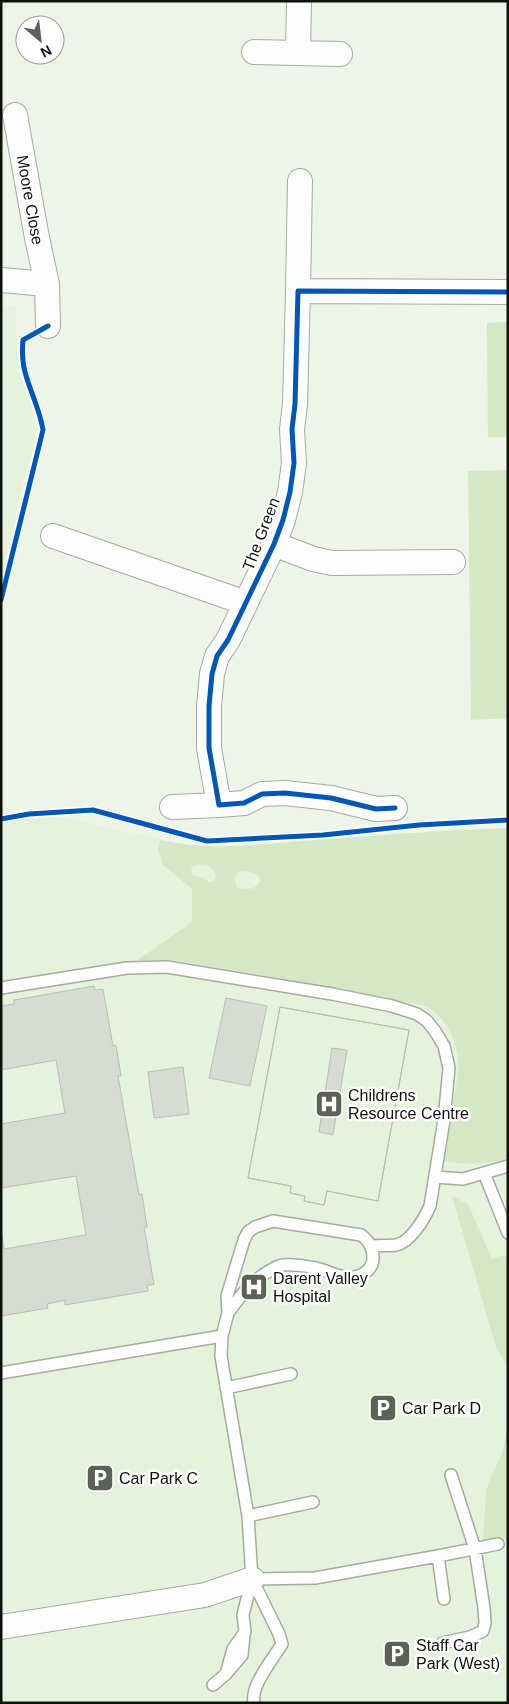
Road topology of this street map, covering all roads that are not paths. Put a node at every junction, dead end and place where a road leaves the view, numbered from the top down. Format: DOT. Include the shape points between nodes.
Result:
graph roads {
  1 [pos="299,1"];
  2 [pos="254,52"];
  3 [pos="298,53"];
  4 [pos="340,54"];
  5 [pos="15,115"];
  6 [pos="300,181"];
  7 [pos="1,280"];
  8 [pos="47,284"];
  9 [pos="298,291"];
  10 [pos="508,292"];
  11 [pos="48,326"];
  12 [pos="53,536"];
  13 [pos="274,544"];
  14 [pos="453,562"];
  15 [pos="246,603"];
  16 [pos="220,805"];
  17 [pos="172,807"];
  18 [pos="395,808"];
  19 [pos="1,988"];
  20 [pos="508,1166"];
  21 [pos="484,1173"];
  22 [pos="434,1177"];
  23 [pos="508,1233"];
  24 [pos="371,1246"];
  25 [pos="228,1313"];
  26 [pos="222,1336"];
  27 [pos="1,1373"];
  28 [pos="291,1374"];
  29 [pos="226,1388"];
  30 [pos="451,1475"];
  31 [pos="313,1502"];
  32 [pos="248,1516"];
  33 [pos="498,1544"];
  34 [pos="475,1549"];
  35 [pos="438,1556"];
  36 [pos="252,1579"];
  37 [pos="444,1599"];
  38 [pos="1,1628"];
  39 [pos="442,1644"];
  40 [pos="213,1685"];
  41 [pos="254,1703"];
  1 -- 3 [label="street"];
  2 -- 3 [label="street"];
  3 -- 4 [label="street"];
  5 -- 8 [label="street, Moore Close"];
  6 -- 9 [label="street, The Green"];
  7 -- 8 [label="street"];
  8 -- 11 [label="street, Moore Close"];
  9 -- 10 [label="street"];
  9 -- 13 [label="street, The Green" via="292,429 294,463 285,515"];
  12 -- 15 [label="street"];
  13 -- 14 [label="street, The Green" via="313,559 332,562"];
  13 -- 15 [label="street, The Green"];
  15 -- 16 [label="street, The Green" via="217,656 212,674 209,748"];
  16 -- 17 [label="street"];
  16 -- 18 [label="street" via="244,803 262,794 285,793 331,798 376,809"];
  19 -- 22 [label="lane" via="127,968 167,967 340,996 416,1014 435,1031 444,1046 448,1064 447,1097"];
  20 -- 21 [label="lane"];
  21 -- 22 [label="lane" via="463,1178"];
  21 -- 23 [label="lane"];
  22 -- 24 [label="lane" via="428,1209 414,1232 401,1243"];
  24 -- 25 [label="lane" via="372,1263 363,1274 347,1278 318,1269 281,1265 250,1284"];
  24 -- 25 [label="lane" via="361,1235 278,1221 259,1225 248,1232 244,1240 228,1296"];
  25 -- 26 [label="lane"];
  26 -- 27 [label="lane"];
  26 -- 29 [label="lane" via="221,1364"];
  28 -- 29 [label="lane"];
  29 -- 32 [label="lane"];
  30 -- 34 [label="lane"];
  31 -- 32 [label="lane"];
  32 -- 36 [label="lane"];
  33 -- 34 [label="lane"];
  34 -- 35 [label="lane"];
  34 -- 39 [label="lane" via="484,1608 483,1631"];
  35 -- 36 [label="lane" via="316,1578"];
  35 -- 37 [label="lane"];
  36 -- 38 [label="street" via="205,1596"];
  36 -- 40 [label="lane" via="242,1615 245,1632 242,1655"];
  36 -- 41 [label="lane" via="282,1644 252,1696"];
}
